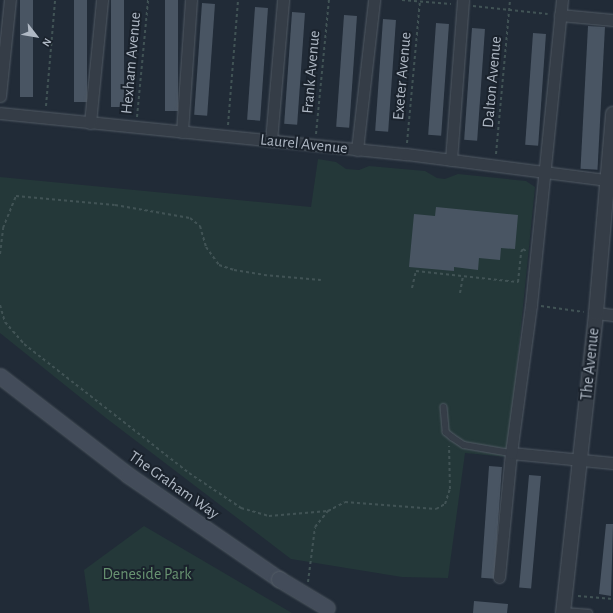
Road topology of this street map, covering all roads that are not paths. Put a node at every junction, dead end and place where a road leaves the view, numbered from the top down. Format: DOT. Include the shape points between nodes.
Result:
graph roads {
  1 [pos="10,0"];
  2 [pos="102,0"];
  3 [pos="191,0"];
  4 [pos="283,0"];
  5 [pos="374,0"];
  6 [pos="562,0"];
  7 [pos="463,2"];
  8 [pos="560,15"];
  9 [pos="613,20"];
  10 [pos="0,96"];
  11 [pos="0,113"];
  12 [pos="613,114"];
  13 [pos="90,123"];
  14 [pos="182,132"];
  15 [pos="271,141"];
  16 [pos="357,150"];
  17 [pos="451,160"];
  18 [pos="546,172"];
  19 [pos="607,180"];
  20 [pos="596,313"];
  21 [pos="613,315"];
  22 [pos="0,376"];
  23 [pos="444,407"];
  24 [pos="511,453"];
  25 [pos="579,459"];
  26 [pos="613,462"];
  27 [pos="499,577"];
  28 [pos="331,611"];
  29 [pos="563,612"];
  30 [pos="589,613"];
  1 -- 10 [label="street"];
  2 -- 13 [label="street"];
  3 -- 14 [label="street"];
  4 -- 15 [label="street"];
  5 -- 16 [label="street"];
  6 -- 8 [label="street"];
  7 -- 17 [label="street"];
  8 -- 9 [label="street"];
  8 -- 18 [label="street"];
  11 -- 13 [label="street, Laurel Avenue"];
  12 -- 19 [label="street, The Avenue"];
  13 -- 14 [label="street, Laurel Avenue"];
  14 -- 15 [label="street, Laurel Avenue"];
  15 -- 16 [label="street, Laurel Avenue"];
  16 -- 17 [label="street, Laurel Avenue"];
  17 -- 18 [label="street, Laurel Avenue"];
  18 -- 19 [label="street, Laurel Avenue"];
  18 -- 24 [label="street"];
  19 -- 20 [label="street, The Avenue"];
  20 -- 21 [label="street"];
  20 -- 25 [label="street, The Avenue"];
  22 -- 28 [label="main road, The Graham Way, bridge" via="128,475 279,579"];
  23 -- 24 [label="lane" via="446,432 452,437 464,445"];
  24 -- 25 [label="street"];
  24 -- 27 [label="street"];
  25 -- 26 [label="street"];
  25 -- 29 [label="street, The Avenue"];
  29 -- 30 [label="lane"];
}
